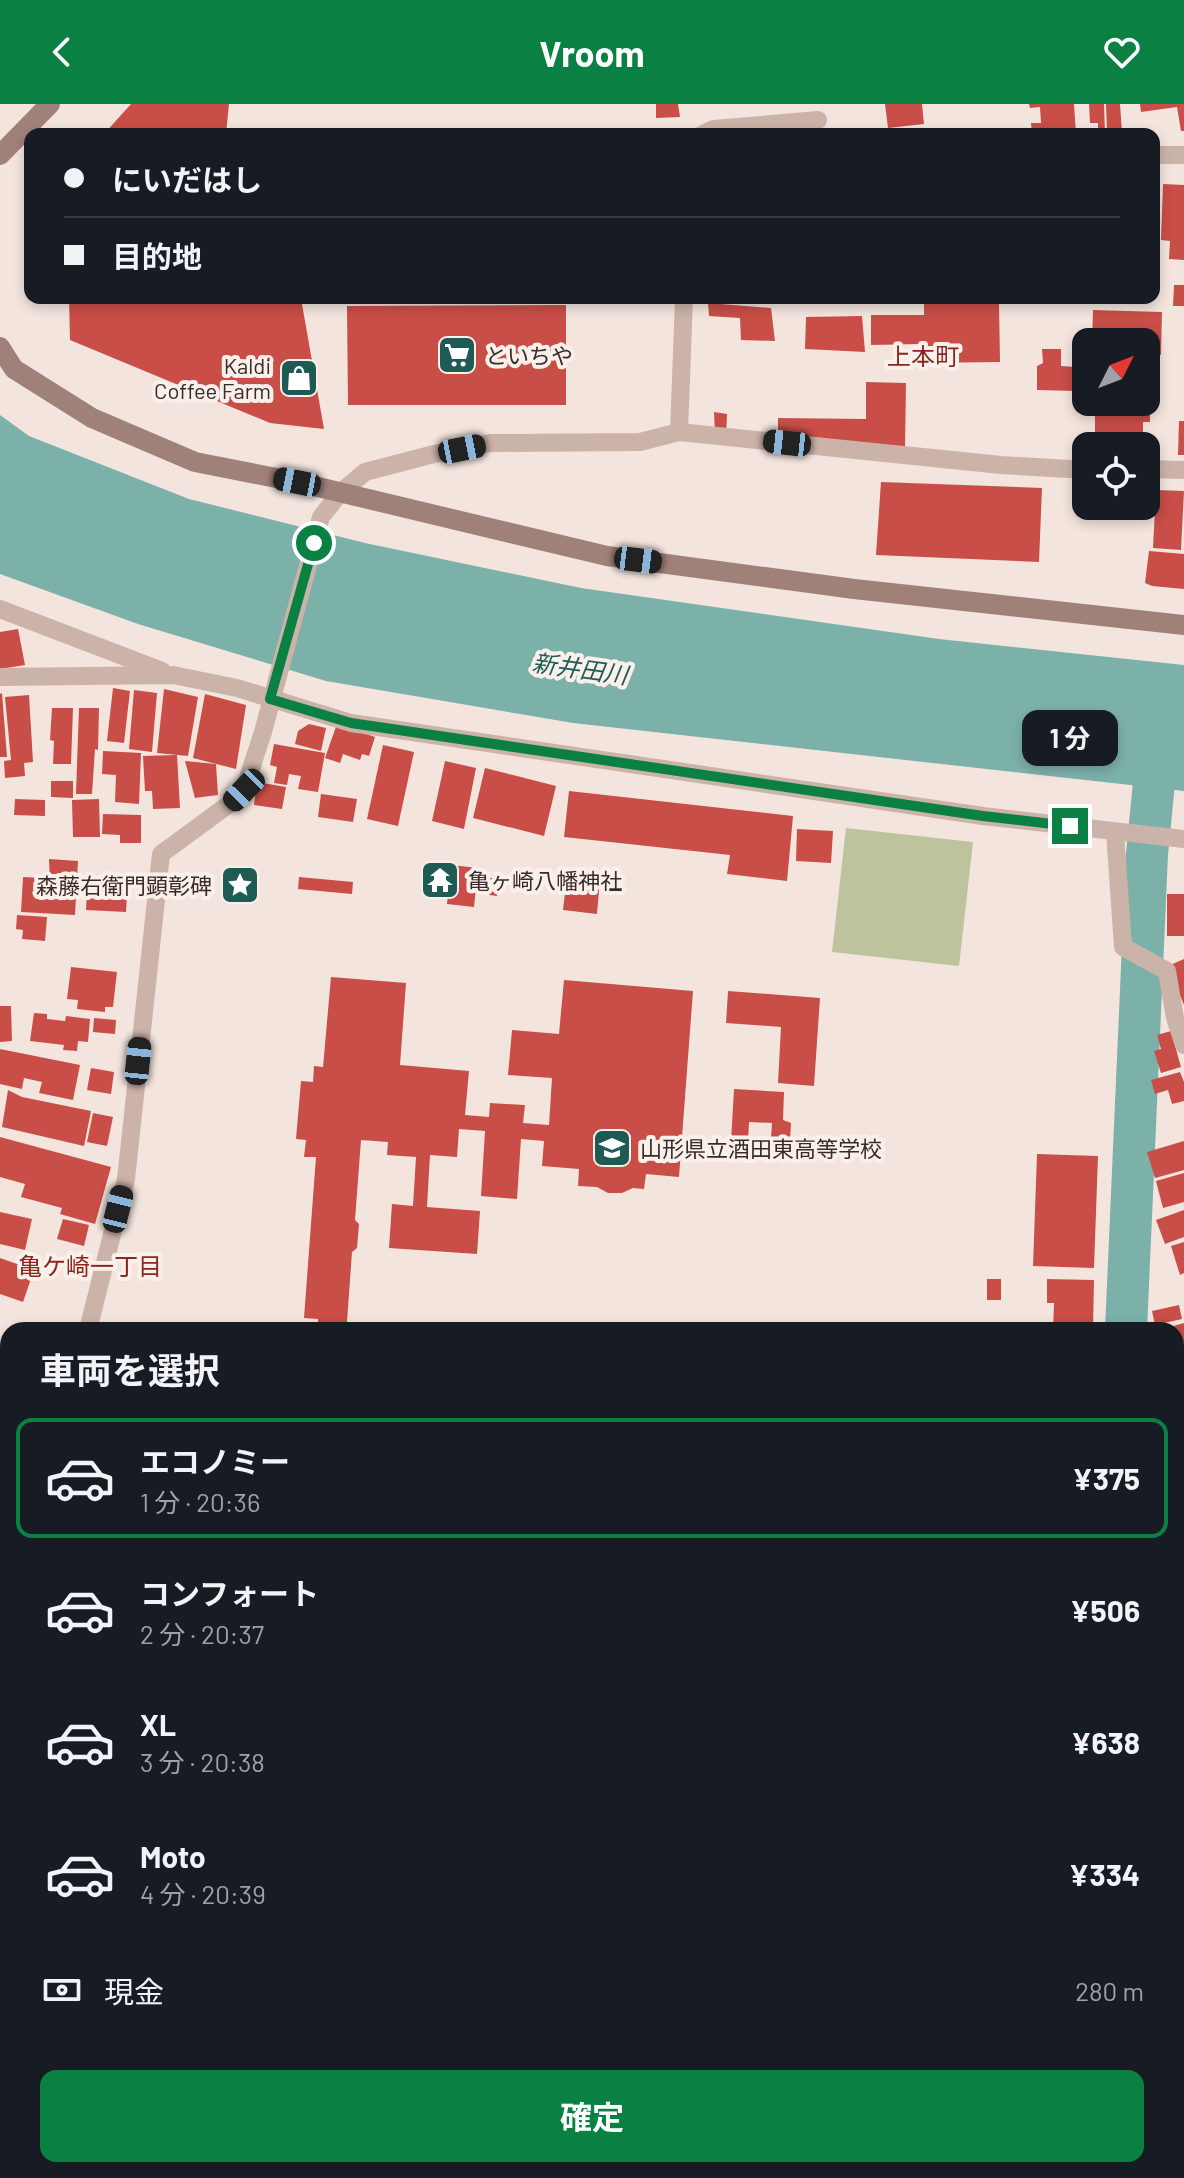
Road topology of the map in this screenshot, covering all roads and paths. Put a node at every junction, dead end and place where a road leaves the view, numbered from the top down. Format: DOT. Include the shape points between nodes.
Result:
graph roads {
  1 [pos="50,104"];
  2 [pos="823,119"];
  3 [pos="26,128"];
  4 [pos="725,128"];
  5 [pos="24,131"];
  6 [pos="0,155"];
  7 [pos="1160,155"];
  8 [pos="1184,155"];
  9 [pos="684,304"];
  10 [pos="0,347"];
  11 [pos="679,432"];
  12 [pos="1072,469"];
  13 [pos="1160,469"];
  14 [pos="1184,470"];
  15 [pos="340,493"];
  16 [pos="0,609"];
  17 [pos="1184,625"];
  18 [pos="173,675"];
  19 [pos="0,677"];
  20 [pos="270,699"];
  21 [pos="1115,832"];
  22 [pos="1184,839"];
  23 [pos="1180,1017"];
  24 [pos="1184,1045"];
  25 [pos="90,1322"];
  1 -- 3 [label="street"];
  2 -- 4 [label="street"];
  5 -- 6 [label="street"];
  7 -- 8 [label="street"];
  9 -- 11 [label="street"];
  10 -- 15 [label="street" via="14,369 92,418 195,462"];
  11 -- 12 [label="street"];
  11 -- 15 [label="street" via="640,442 490,443 365,472"];
  13 -- 14 [label="street"];
  15 -- 17 [label="street" via="607,556"];
  15 -- 20 [label="street" via="321,517"];
  16 -- 18 [label="street"];
  18 -- 19 [label="street"];
  18 -- 20 [label="street"];
  20 -- 21 [label="street" via="351,723"];
  20 -- 25 [label="street" via="244,790 161,854 126,1179"];
  21 -- 22 [label="street"];
  21 -- 23 [label="street" via="1123,947 1167,971"];
  23 -- 24 [label="street"];
}
